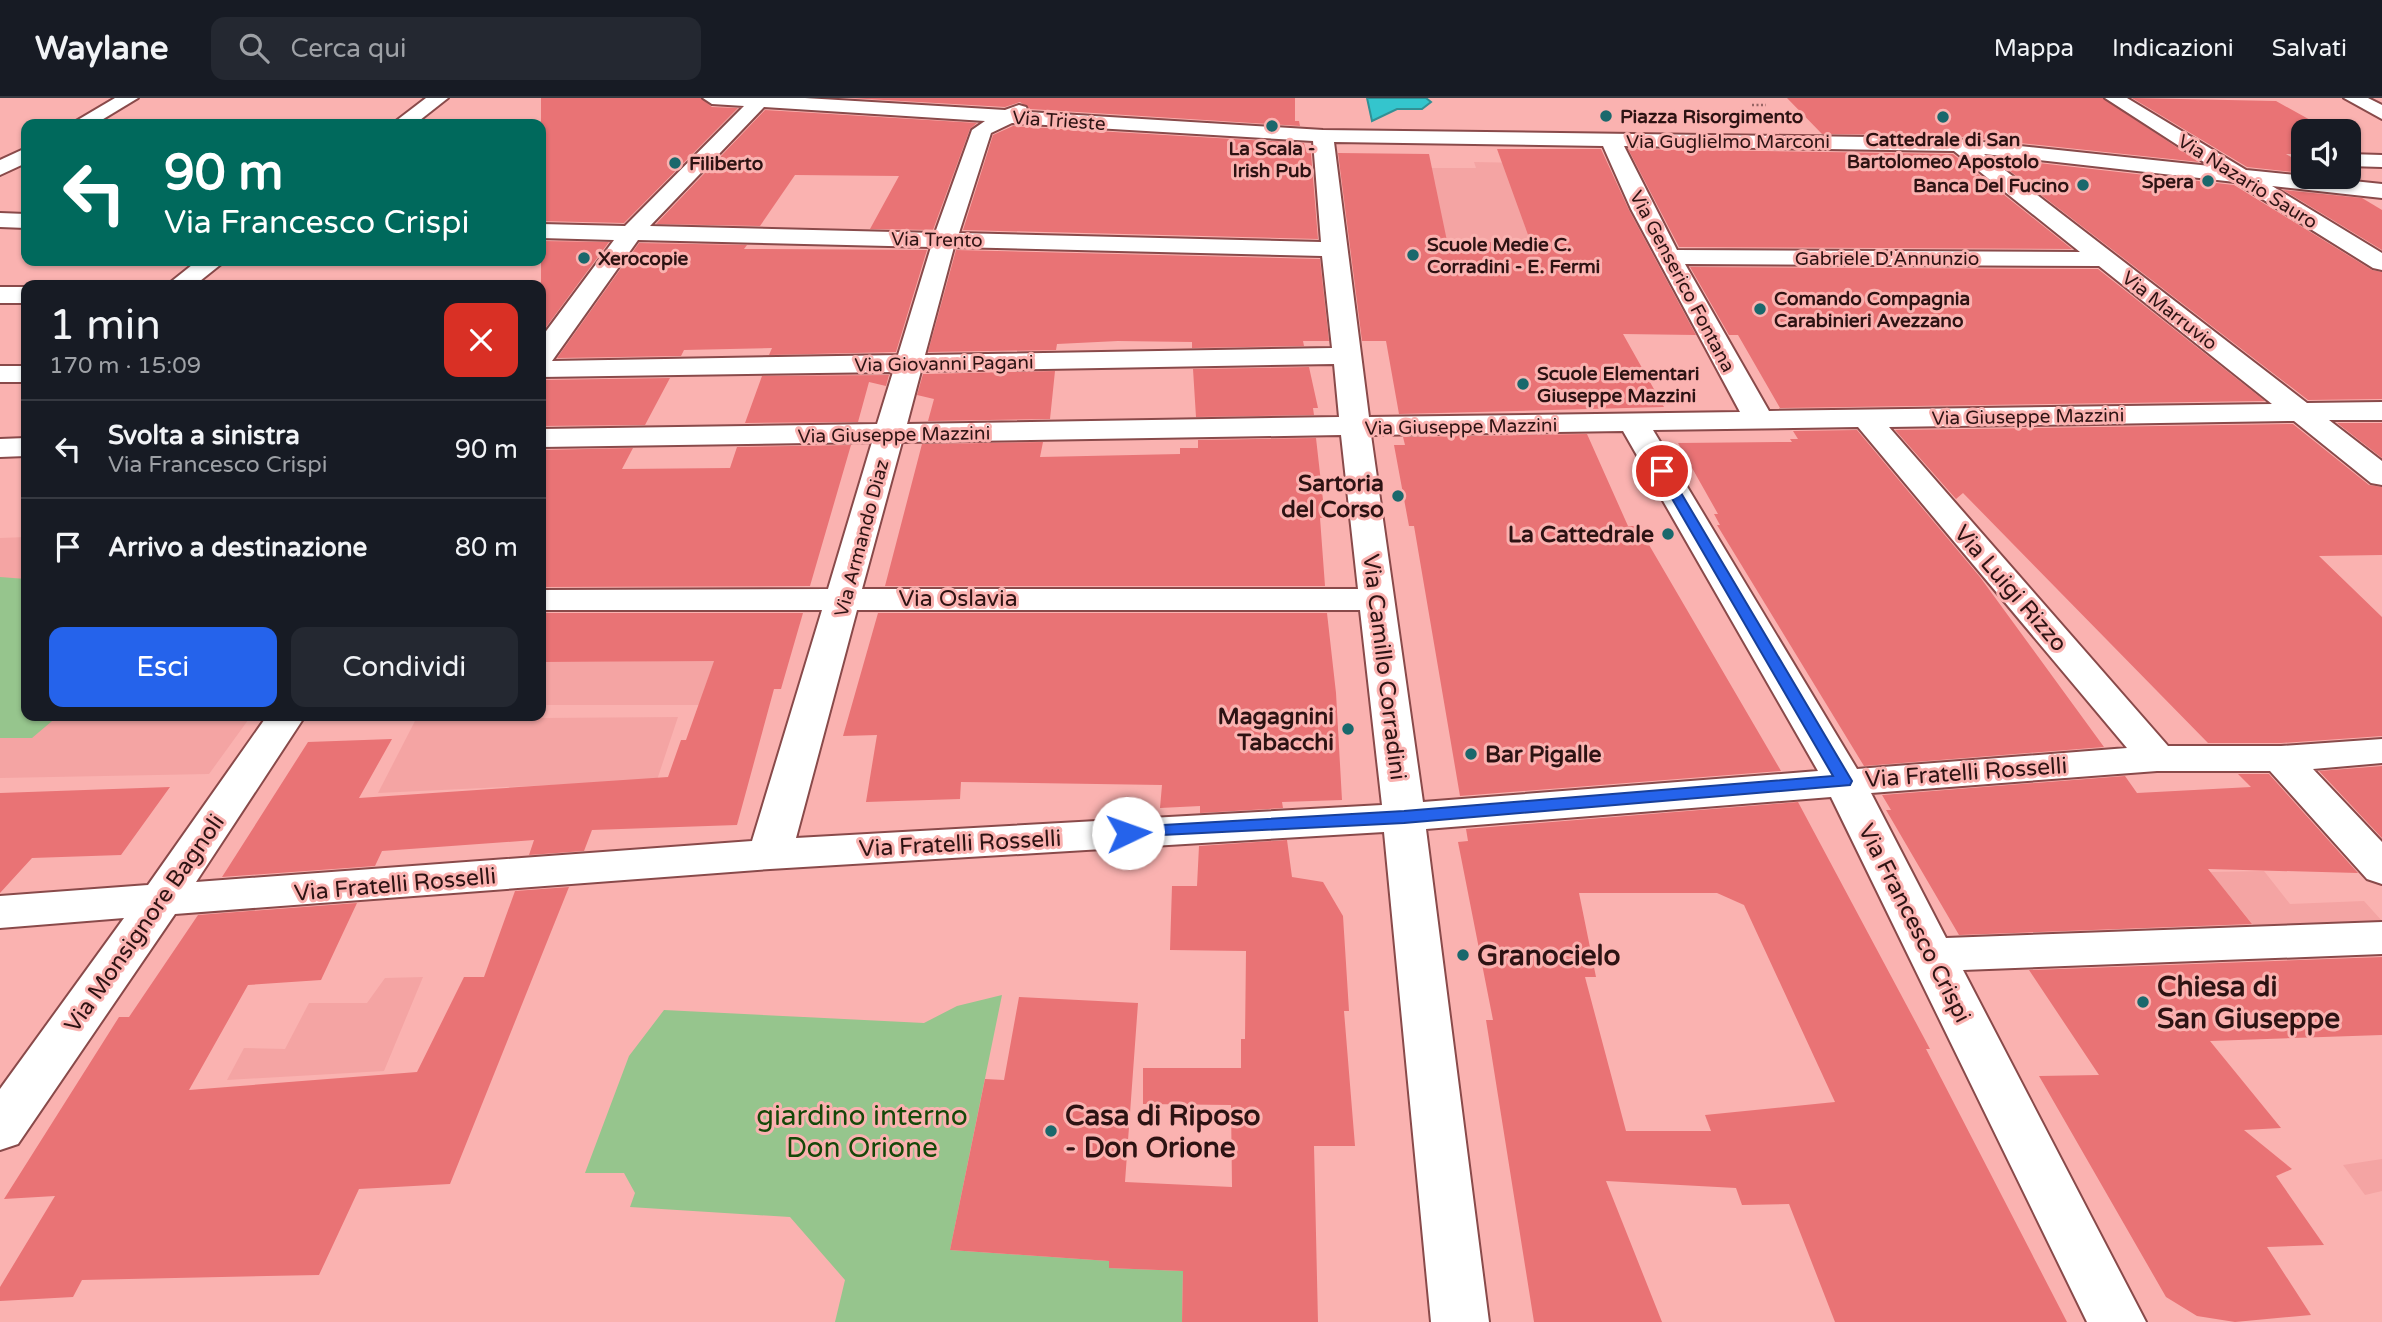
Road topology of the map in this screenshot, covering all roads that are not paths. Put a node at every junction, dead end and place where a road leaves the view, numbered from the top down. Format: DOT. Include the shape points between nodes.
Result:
graph roads {
  1 [pos="129,98"];
  2 [pos="439,98"];
  3 [pos="712,98"];
  4 [pos="1046,98"];
  5 [pos="2115,98"];
  6 [pos="2353,98"];
  7 [pos="759,100"];
  8 [pos="2382,113"];
  9 [pos="1006,117"];
  10 [pos="90,119"];
  11 [pos="409,119"];
  12 [pos="1323,136"];
  13 [pos="1611,140"];
  14 [pos="1958,145"];
  15 [pos="21,157"];
  16 [pos="2213,159"];
  17 [pos="2290,160"];
  18 [pos="2361,160"];
  19 [pos="2382,161"];
  20 [pos="0,169"];
  21 [pos="2240,176"];
  22 [pos="2382,191"];
  23 [pos="0,220"];
  24 [pos="21,221"];
  25 [pos="546,231"];
  26 [pos="631,233"];
  27 [pos="945,239"];
  28 [pos="1333,249"];
  29 [pos="1669,257"];
  30 [pos="2104,259"];
  31 [pos="2382,263"];
  32 [pos="206,266"];
  33 [pos="186,280"];
  34 [pos="0,295"];
  35 [pos="21,295"];
  36 [pos="546,349"];
  37 [pos="1347,356"];
  38 [pos="909,364"];
  39 [pos="546,369"];
  40 [pos="0,374"];
  41 [pos="21,374"];
  42 [pos="2298,411"];
  43 [pos="2382,411"];
  44 [pos="1866,419"];
  45 [pos="1760,421"];
  46 [pos="1634,424"];
  47 [pos="1357,427"];
  48 [pos="888,434"];
  49 [pos="546,438"];
  50 [pos="21,447"];
  51 [pos="0,448"];
  52 [pos="2382,475"];
  53 [pos="845,598"];
  54 [pos="1375,599"];
  55 [pos="546,600"];
  56 [pos="283,721"];
  57 [pos="2382,751"];
  58 [pos="2157,758"];
  59 [pos="2281,759"];
  60 [pos="1844,781"];
  61 [pos="1404,817"];
  62 [pos="770,854"];
  63 [pos="2382,869"];
  64 [pos="160,902"];
  65 [pos="0,912"];
  66 [pos="2382,938"];
  67 [pos="1930,955"];
  68 [pos="0,1129"];
  69 [pos="1460,1322"];
  70 [pos="2117,1322"];
  1 -- 10 [label="street"];
  2 -- 11 [label="street"];
  3 -- 7 [label="street, Via Trieste"];
  4 -- 9 [label="street, Via Armando Diaz"];
  5 -- 16 [label="street, Via Nazario Sauro"];
  6 -- 8 [label="street"];
  7 -- 9 [label="street, Via Trieste"];
  7 -- 26 [label="street"];
  9 -- 12 [label="street, Via Trieste"];
  9 -- 27 [label="street, Via Armando Diaz" via="982,130"];
  12 -- 13 [label="street, Via Guglielmo Marconi"];
  12 -- 28 [label="street, Via Camillo Corradini"];
  13 -- 14 [label="street, Via Guglielmo Marconi"];
  13 -- 29 [label="street, Via Genserico Fontana"];
  14 -- 21 [label="street, Via Guglielmo Marconi"];
  14 -- 30 [label="street, Via Marruvio"];
  15 -- 20 [label="street"];
  16 -- 17 [label="street"];
  16 -- 21 [label="street, Via Nazario Sauro"];
  18 -- 19 [label="street"];
  21 -- 22 [label="street, Via Guglielmo Marconi"];
  21 -- 31 [label="street, Via Nazario Sauro"];
  23 -- 24 [label="street"];
  25 -- 26 [label="street, Via Trento"];
  26 -- 27 [label="street, Via Trento"];
  26 -- 36 [label="street"];
  27 -- 28 [label="street, Via Trento"];
  27 -- 38 [label="street, Via Armando Diaz"];
  28 -- 37 [label="street, Via Camillo Corradini"];
  29 -- 30 [label="street, Gabriele D'Annunzio"];
  29 -- 45 [label="street, Via Genserico Fontana"];
  30 -- 42 [label="street, Via Marruvio"];
  32 -- 33 [label="street"];
  34 -- 35 [label="street"];
  37 -- 38 [label="street, Via Giovanni Pagani"];
  37 -- 47 [label="street, Via Camillo Corradini"];
  38 -- 39 [label="street, Via Giovanni Pagani"];
  38 -- 48 [label="street, Via Armando Diaz"];
  40 -- 41 [label="street"];
  42 -- 43 [label="street, Via Giuseppe Mazzini"];
  42 -- 44 [label="street, Via Giuseppe Mazzini"];
  42 -- 52 [label="street, Via Marruvio"];
  44 -- 45 [label="street, Via Giuseppe Mazzini"];
  44 -- 58 [label="street, Via Luigi Rizzo"];
  45 -- 46 [label="street, Via Giuseppe Mazzini"];
  46 -- 47 [label="street, Via Giuseppe Mazzini"];
  46 -- 60 [label="street, Via Francesco Crispi"];
  47 -- 48 [label="street, Via Giuseppe Mazzini"];
  47 -- 54 [label="street, Via Camillo Corradini"];
  48 -- 49 [label="street, Via Giuseppe Mazzini"];
  48 -- 53 [label="street, Via Armando Diaz"];
  50 -- 51 [label="street"];
  53 -- 54 [label="street, Via Oslavia"];
  53 -- 55 [label="street, Via Oslavia"];
  53 -- 62 [label="street, Via Armando Diaz"];
  54 -- 61 [label="street, Via Camillo Corradini"];
  56 -- 64 [label="street, Via Monsignore Bagnoli"];
  57 -- 59 [label="street, Via Fratelli Rosselli"];
  58 -- 59 [label="street, Via Fratelli Rosselli"];
  58 -- 60 [label="street, Via Fratelli Rosselli"];
  59 -- 63 [label="street"];
  60 -- 61 [label="street, Via Fratelli Rosselli"];
  60 -- 67 [label="street, Via Francesco Crispi"];
  61 -- 62 [label="street, Via Fratelli Rosselli"];
  61 -- 69 [label="street, Via Camillo Corradini"];
  62 -- 64 [label="street, Via Fratelli Rosselli"];
  64 -- 65 [label="street, Via Fratelli Rosselli"];
  64 -- 68 [label="street, Via Monsignore Bagnoli"];
  66 -- 67 [label="street"];
  67 -- 70 [label="street, Via Francesco Crispi"];
}
